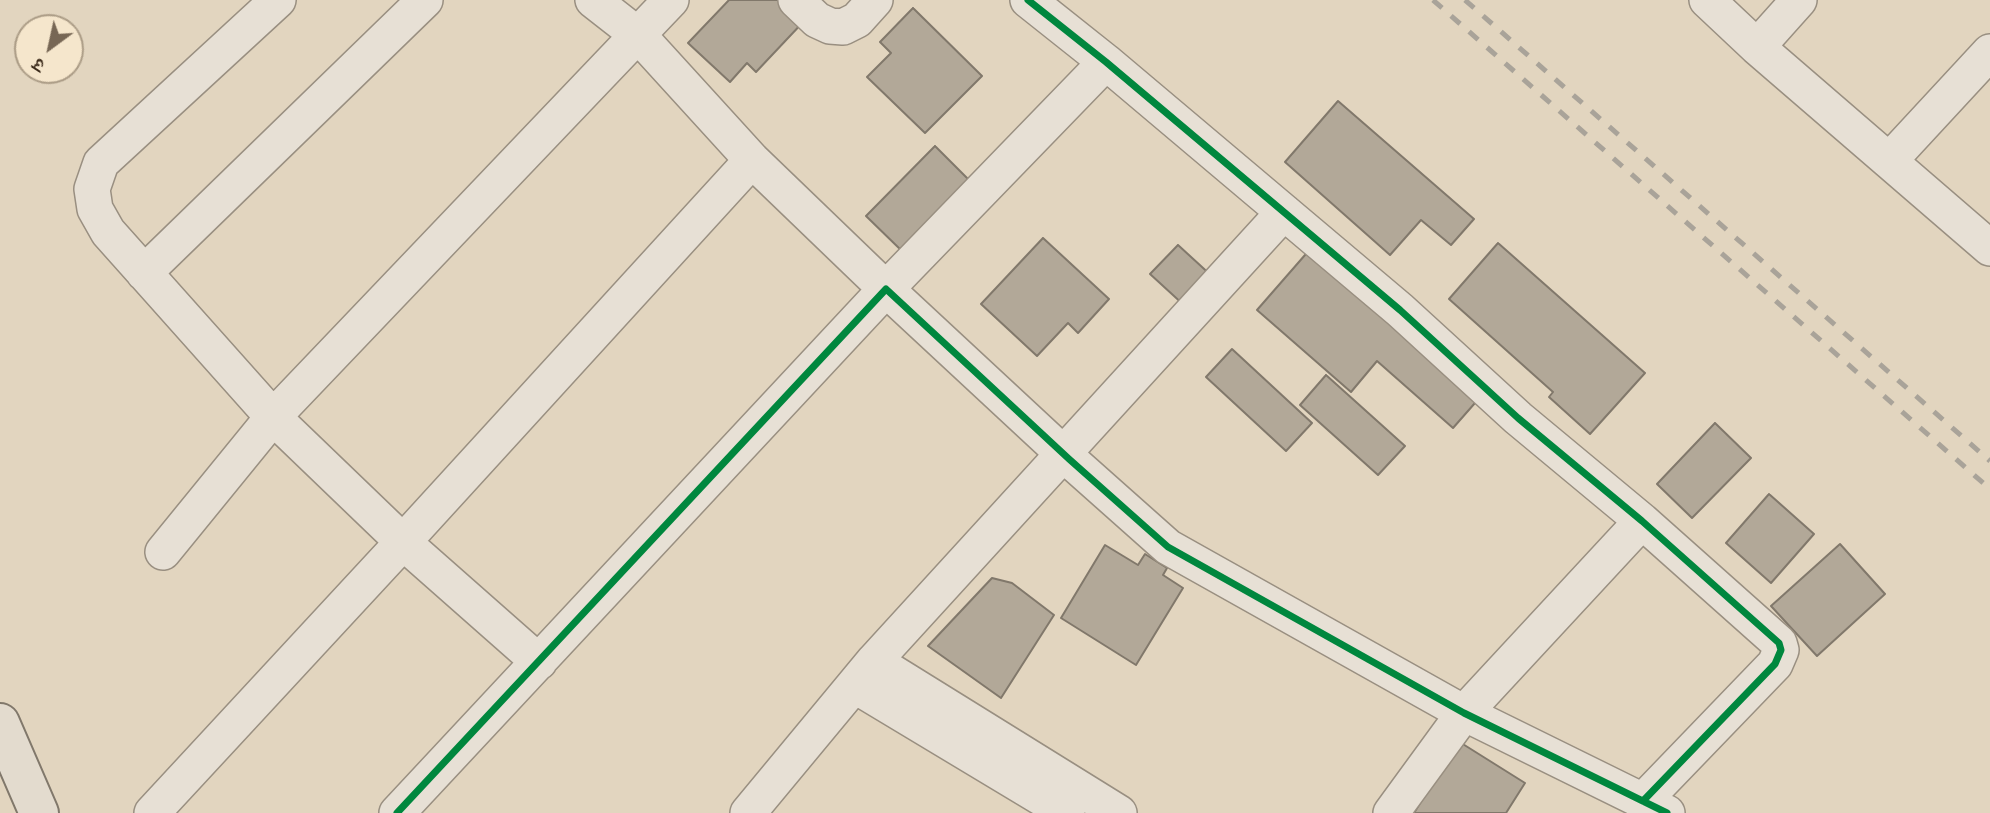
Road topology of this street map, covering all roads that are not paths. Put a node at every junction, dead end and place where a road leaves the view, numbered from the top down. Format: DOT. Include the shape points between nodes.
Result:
graph roads {
  1 [pos="278,0"];
  2 [pos="425,0"];
  3 [pos="593,0"];
  4 [pos="671,0"];
  5 [pos="796,0"];
  6 [pos="875,0"];
  7 [pos="1028,0"];
  8 [pos="1707,0"];
  9 [pos="1799,0"];
  10 [pos="639,36"];
  11 [pos="1757,47"];
  12 [pos="1990,52"];
  13 [pos="1106,62"];
  14 [pos="752,160"];
  15 [pos="1890,160"];
  16 [pos="1284,212"];
  17 [pos="1990,248"];
  18 [pos="144,273"];
  19 [pos="886,289"];
  20 [pos="273,416"];
  21 [pos="1064,454"];
  22 [pos="1642,521"];
  23 [pos="403,542"];
  24 [pos="163,552"];
  25 [pos="538,662"];
  26 [pos="864,673"];
  27 [pos="1464,713"];
  28 [pos="0,723"];
  29 [pos="1655,807"];
  30 [pos="408,809"];
  31 [pos="39,813"];
  32 [pos="152,813"];
  33 [pos="748,813"];
  34 [pos="1067,813"];
  35 [pos="1119,813"];
  36 [pos="1391,813"];
  1 -- 18 [label="street" via="101,163 92,189 95,209 108,232"];
  2 -- 18 [label="street"];
  3 -- 10 [label="street"];
  4 -- 10 [label="street"];
  5 -- 6 [label="street" via="817,20 843,27 857,20"];
  7 -- 13 [label="street"];
  8 -- 11 [label="street"];
  9 -- 11 [label="street"];
  10 -- 14 [label="street"];
  10 -- 20 [label="street"];
  11 -- 15 [label="street"];
  12 -- 15 [label="street"];
  13 -- 16 [label="street"];
  13 -- 19 [label="street"];
  14 -- 19 [label="street"];
  14 -- 23 [label="street"];
  15 -- 17 [label="street"];
  16 -- 21 [label="street"];
  16 -- 22 [label="street"];
  18 -- 20 [label="street"];
  19 -- 21 [label="street"];
  19 -- 25 [label="street"];
  20 -- 23 [label="street"];
  20 -- 24 [label="street"];
  21 -- 26 [label="street"];
  21 -- 27 [label="street" via="1168,547"];
  22 -- 27 [label="street"];
  22 -- 29 [label="street" via="1768,632 1781,650"];
  23 -- 25 [label="street"];
  23 -- 32 [label="street"];
  25 -- 30 [label="street"];
  26 -- 33 [label="street"];
  26 -- 34 [label="street"];
  26 -- 35 [label="street"];
  27 -- 29 [label="street"];
  27 -- 36 [label="street"];
  28 -- 31 [label="highway"];
}
